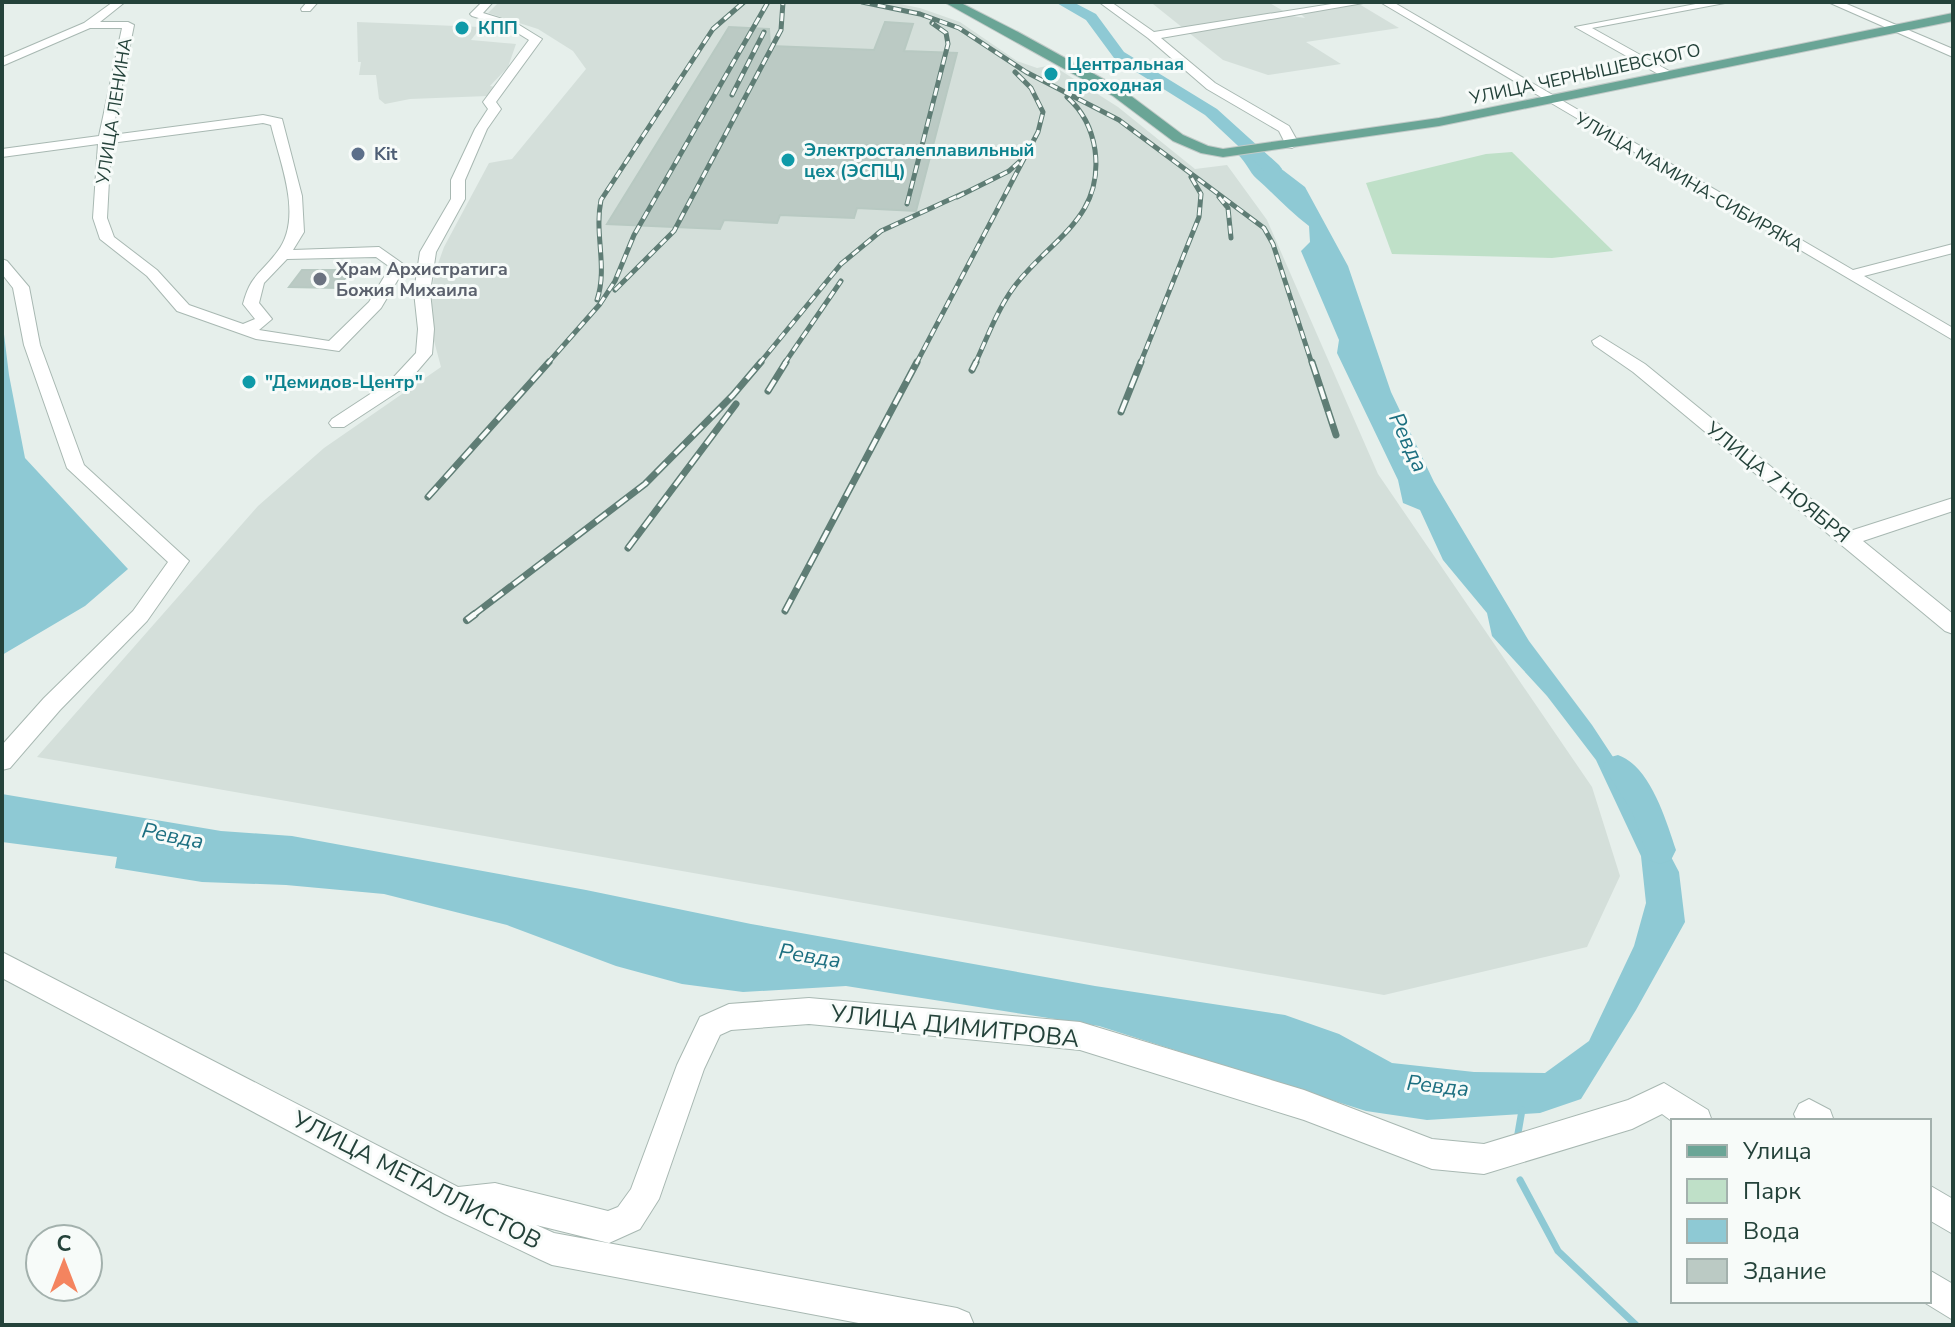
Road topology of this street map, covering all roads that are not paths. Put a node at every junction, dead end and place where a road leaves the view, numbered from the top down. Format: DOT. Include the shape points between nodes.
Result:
graph roads {
  1 [pos="120,2"];
  2 [pos="488,2"];
  3 [pos="950,2"];
  4 [pos="1104,2"];
  5 [pos="1364,2"];
  6 [pos="1385,2"];
  7 [pos="1725,2"];
  8 [pos="1833,2"];
  9 [pos="1953,17"];
  10 [pos="88,25"];
  11 [pos="1897,29"];
  12 [pos="1152,36"];
  13 [pos="1953,53"];
  14 [pos="2,62"];
  15 [pos="1667,75"];
  16 [pos="1549,100"];
  17 [pos="105,139"];
  18 [pos="1286,145"];
  19 [pos="2,153"];
  20 [pos="1953,248"];
  21 [pos="428,252"];
  22 [pos="283,255"];
  23 [pos="392,262"];
  24 [pos="2,264"];
  25 [pos="1850,275"];
  26 [pos="248,331"];
  27 [pos="1953,335"];
  28 [pos="1600,341"];
  29 [pos="338,423"];
  30 [pos="1953,504"];
  31 [pos="1848,539"];
  32 [pos="1953,626"];
  33 [pos="2,761"];
  34 [pos="2,964"];
  35 [pos="1694,1119"];
  36 [pos="1931,1202"];
  37 [pos="456,1203"];
  38 [pos="1953,1218"];
  39 [pos="1931,1288"];
  40 [pos="1953,1304"];
  41 [pos="957,1325"];
  1 -- 10 [label="street, УЛИЦА ЛЕНИНА"];
  2 -- 21 [label="street" via="476,14 536,39 489,102 495,109 458,180 458,199"];
  3 -- 18 [label="main road, УЛИЦА ЧЕРНЫШЕВСКОГО" via="1119,94 1180,141 1223,153"];
  4 -- 12 [label="street"];
  5 -- 12 [label="street"];
  6 -- 16 [label="street, УЛИЦА МАМИНА-СИБИРЯКА"];
  7 -- 15 [label="street" via="1581,27"];
  8 -- 11 [label="street"];
  9 -- 11 [label="main road, УЛИЦА ЧЕРНЫШЕВСКОГО"];
  10 -- 14 [label="street"];
  10 -- 17 [label="street, УЛИЦА ЛЕНИНА" via="128,25"];
  11 -- 13 [label="street"];
  11 -- 15 [label="main road, УЛИЦА ЧЕРНЫШЕВСКОГО"];
  12 -- 18 [label="street" via="1211,86 1284,129"];
  15 -- 16 [label="main road, УЛИЦА ЧЕРНЫШЕВСКОГО"];
  16 -- 18 [label="main road, УЛИЦА ЧЕРНЫШЕВСКОГО"];
  16 -- 25 [label="street, УЛИЦА МАМИНА-СИБИРЯКА"];
  17 -- 19 [label="street"];
  17 -- 22 [label="street" via="263,119 277,122 295,196 297,232"];
  17 -- 26 [label="street, УЛИЦА ЛЕНИНА" via="100,218 107,239 152,273 183,308"];
  20 -- 25 [label="street"];
  21 -- 23 [label="street"];
  21 -- 29 [label="street" via="422,292 424,354 396,385"];
  22 -- 23 [label="street" via="379,252"];
  22 -- 26 [label="street" via="257,282 251,304 264,319"];
  23 -- 26 [label="street, УЛИЦА ЛЕНИНА" via="398,266 375,305 333,347"];
  24 -- 33 [label="street" via="21,287 32,345 76,468 179,561 140,616"];
  25 -- 27 [label="street, УЛИЦА МАМИНА-СИБИРЯКА"];
  28 -- 31 [label="street, УЛИЦА 7 НОЯБРЯ"];
  30 -- 31 [label="street"];
  31 -- 32 [label="street, УЛИЦА 7 НОЯБРЯ"];
  34 -- 37 [label="street, УЛИЦА МЕТАЛЛИСТОВ"];
  35 -- 37 [label="street, УЛИЦА ДИМИТРОВА" via="1664,1098 1632,1114 1484,1159 1432,1154 1304,1105 1080,1036 809,1011 729,1017 710,1026 643,1199 629,1218 609,1227 495,1199"];
  36 -- 38 [label="street"];
  37 -- 41 [label="street, УЛИЦА МЕТАЛЛИСТОВ" via="552,1249"];
  39 -- 40 [label="street"];
}
